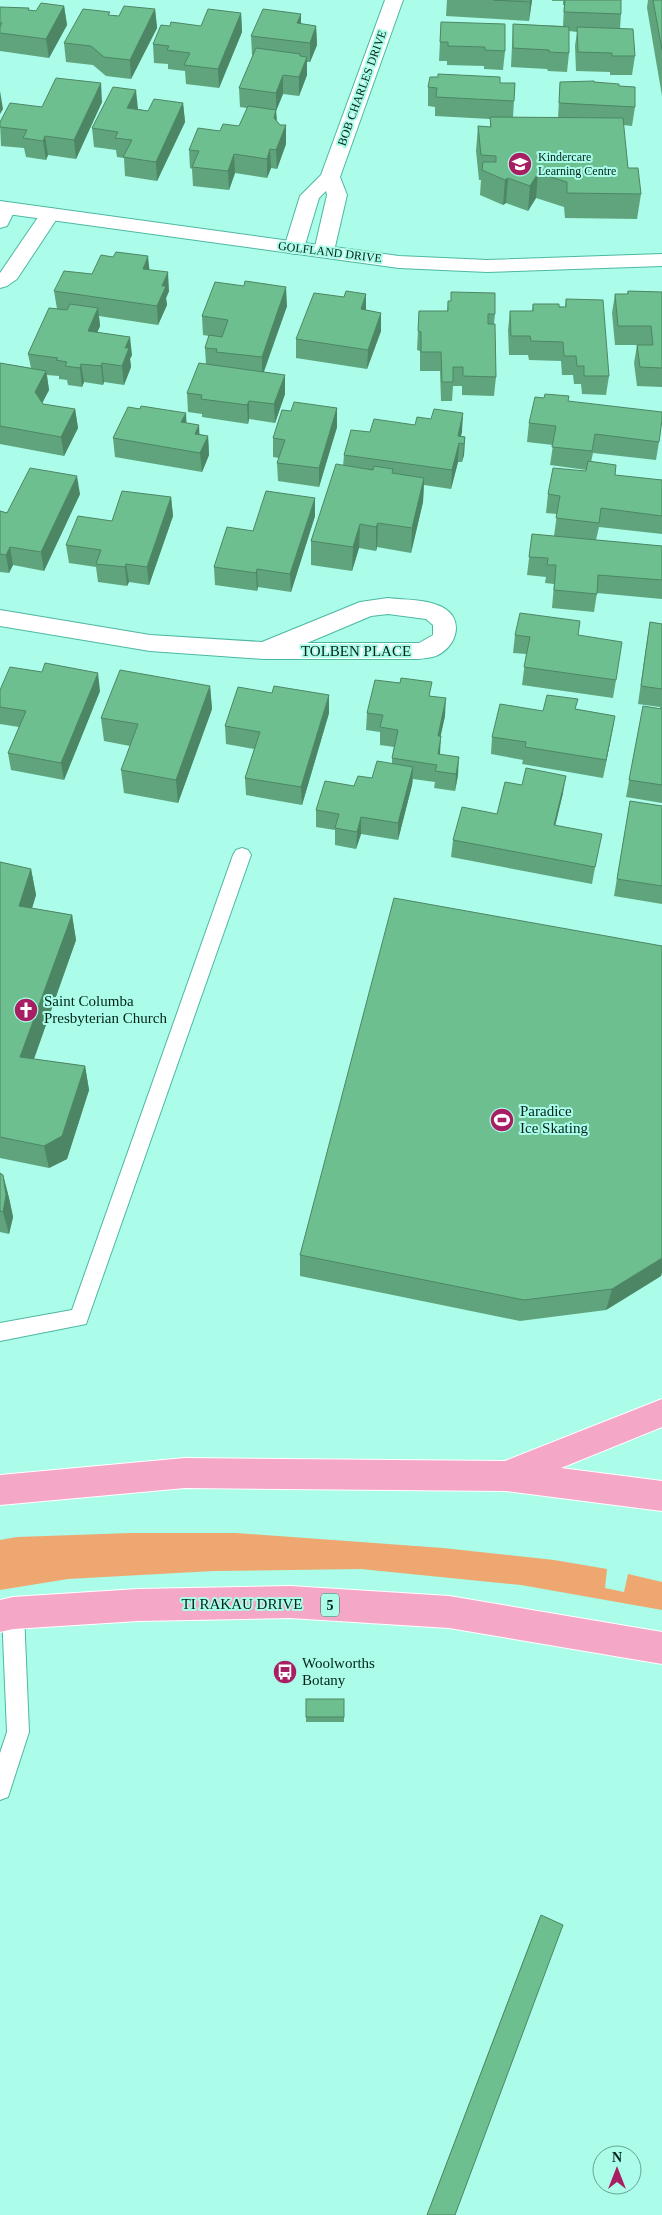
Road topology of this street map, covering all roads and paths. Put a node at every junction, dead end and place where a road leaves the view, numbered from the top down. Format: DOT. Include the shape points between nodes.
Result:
graph roads {
  1 [pos="373,0"];
  2 [pos="394,0"];
  3 [pos="330,176"];
  4 [pos="2,212"];
  5 [pos="50,214"];
  6 [pos="294,248"];
  7 [pos="324,251"];
  8 [pos="662,260"];
  9 [pos="0,282"];
  10 [pos="0,618"];
  11 [pos="264,651"];
  12 [pos="242,855"];
  13 [pos="0,1332"];
  14 [pos="662,1413"];
  15 [pos="506,1476"];
  16 [pos="0,1490"];
  17 [pos="662,1496"];
  18 [pos="7,1615"];
  19 [pos="660,1649"];
  20 [pos="0,1789"];
  1 -- 2 [label="street"];
  2 -- 3 [label="street, BOB CHARLES DRIVE"];
  3 -- 6 [label="street, BOB CHARLES DRIVE" via="310,196"];
  3 -- 7 [label="street" via="337,195"];
  4 -- 5 [label="street, GOLFLAND DRIVE"];
  5 -- 6 [label="street, GOLFLAND DRIVE"];
  5 -- 9 [label="street" via="10,275"];
  6 -- 7 [label="street, GOLFLAND DRIVE"];
  7 -- 8 [label="street, GOLFLAND DRIVE" via="399,262 487,266"];
  10 -- 11 [label="street, TOLBEN PLACE" via="150,643"];
  11 -- 11 [label="street, TOLBEN PLACE" via="368,608 388,606 431,611 445,624 444,638 430,649 418,652"];
  12 -- 13 [label="lane" via="78,1318"];
  14 -- 15 [label="main road"];
  15 -- 16 [label="main road" via="185,1473"];
  15 -- 17 [label="main road"];
  18 -- 19 [label="main road, TI RAKAU DRIVE / 5" via="138,1605 290,1602 449,1612"];
  18 -- 20 [label="lane" via="18,1732"];
}
